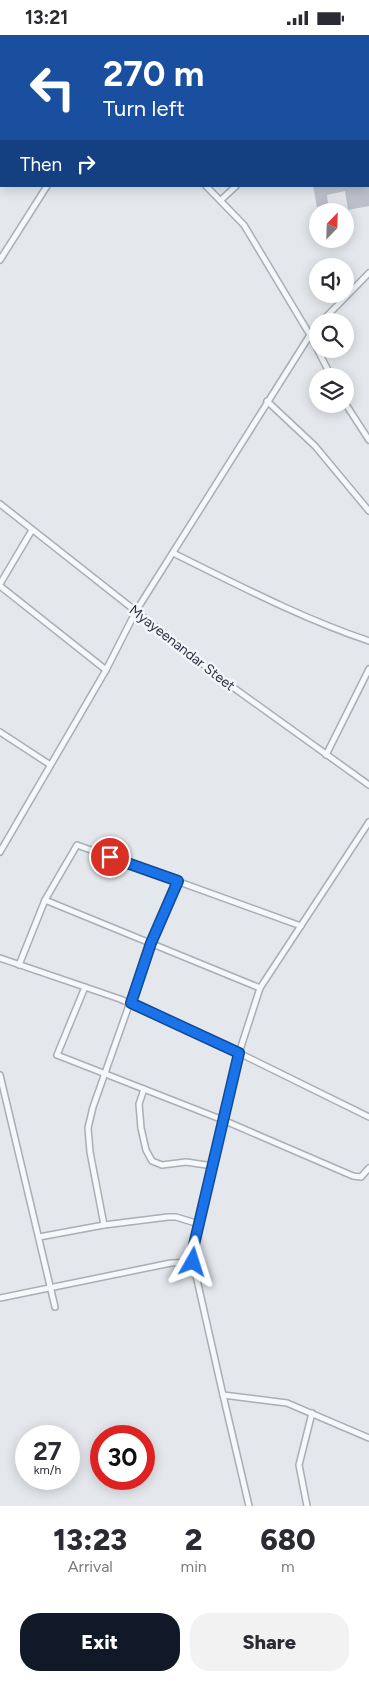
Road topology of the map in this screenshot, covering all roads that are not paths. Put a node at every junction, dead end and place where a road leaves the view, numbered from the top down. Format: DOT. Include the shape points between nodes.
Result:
graph roads {
  1 [pos="46,187"];
  2 [pos="207,187"];
  3 [pos="235,187"];
  4 [pos="221,200"];
  5 [pos="0,260"];
  6 [pos="369,273"];
  7 [pos="330,313"];
  8 [pos="309,333"];
  9 [pos="309,337"];
  10 [pos="267,401"];
  11 [pos="351,413"];
  12 [pos="369,440"];
  13 [pos="0,504"];
  14 [pos="369,511"];
  15 [pos="32,530"];
  16 [pos="173,553"];
  17 [pos="0,585"];
  18 [pos="136,611"];
  19 [pos="369,641"];
  20 [pos="369,669"];
  21 [pos="106,670"];
  22 [pos="0,732"];
  23 [pos="326,755"];
  24 [pos="49,764"];
  25 [pos="369,785"];
  26 [pos="369,822"];
  27 [pos="0,851"];
  28 [pos="178,881"];
  29 [pos="45,900"];
  30 [pos="301,926"];
  31 [pos="151,943"];
  32 [pos="0,958"];
  33 [pos="19,965"];
  34 [pos="85,987"];
  35 [pos="260,988"];
  36 [pos="131,1003"];
  37 [pos="239,1053"];
  38 [pos="104,1073"];
  39 [pos="0,1075"];
  40 [pos="144,1089"];
  41 [pos="3,1097"];
  42 [pos="369,1117"];
  43 [pos="223,1120"];
  44 [pos="213,1166"];
  45 [pos="369,1168"];
  46 [pos="199,1224"];
  47 [pos="104,1225"];
  48 [pos="39,1237"];
  49 [pos="193,1262"];
  50 [pos="51,1287"];
  51 [pos="0,1298"];
  52 [pos="55,1307"];
  53 [pos="223,1395"];
  54 [pos="312,1413"];
  55 [pos="369,1438"];
  56 [pos="249,1506"];
  57 [pos="307,1506"];
  1 -- 5 [label="street"];
  2 -- 4 [label="street"];
  3 -- 4 [label="street"];
  4 -- 8 [label="street" via="244,225"];
  6 -- 7 [label="street"];
  9 -- 10 [label="street"];
  10 -- 14 [label="street" via="314,446"];
  10 -- 16 [label="street"];
  11 -- 12 [label="street"];
  13 -- 15 [label="street, Myayeenandar Steet"];
  15 -- 17 [label="street"];
  15 -- 18 [label="street, Myayeenandar Steet"];
  16 -- 18 [label="street"];
  16 -- 19 [label="street" via="296,613"];
  17 -- 21 [label="street"];
  18 -- 21 [label="street"];
  18 -- 23 [label="street, Myayeenandar Steet"];
  20 -- 23 [label="street"];
  21 -- 24 [label="street"];
  22 -- 24 [label="street"];
  23 -- 25 [label="street, Myayeenandar Steet"];
  24 -- 27 [label="street"];
  26 -- 30 [label="street"];
  28 -- 29 [label="street" via="77,845"];
  28 -- 30 [label="street"];
  28 -- 31 [label="street"];
  29 -- 31 [label="street"];
  29 -- 33 [label="street"];
  30 -- 35 [label="street"];
  31 -- 35 [label="street"];
  31 -- 36 [label="street"];
  32 -- 33 [label="street"];
  33 -- 34 [label="street"];
  34 -- 36 [label="street"];
  34 -- 38 [label="street" via="56,1055"];
  35 -- 37 [label="street"];
  36 -- 37 [label="street"];
  36 -- 38 [label="street"];
  37 -- 42 [label="street"];
  37 -- 43 [label="street"];
  38 -- 40 [label="street"];
  38 -- 47 [label="street" via="88,1128"];
  39 -- 41 [label="street"];
  40 -- 43 [label="street"];
  40 -- 44 [label="street" via="139,1104 141,1127 152,1161 162,1165 186,1162"];
  41 -- 48 [label="street"];
  43 -- 44 [label="street"];
  43 -- 45 [label="street" via="353,1177 361,1177"];
  44 -- 46 [label="street"];
  46 -- 47 [label="street" via="168,1217"];
  46 -- 49 [label="street"];
  47 -- 48 [label="street"];
  48 -- 50 [label="street"];
  49 -- 50 [label="street" via="171,1263"];
  49 -- 53 [label="street"];
  50 -- 51 [label="street"];
  50 -- 52 [label="street"];
  53 -- 54 [label="street" via="287,1403"];
  53 -- 56 [label="street"];
  54 -- 55 [label="street"];
  54 -- 57 [label="street" via="299,1465"];
}
